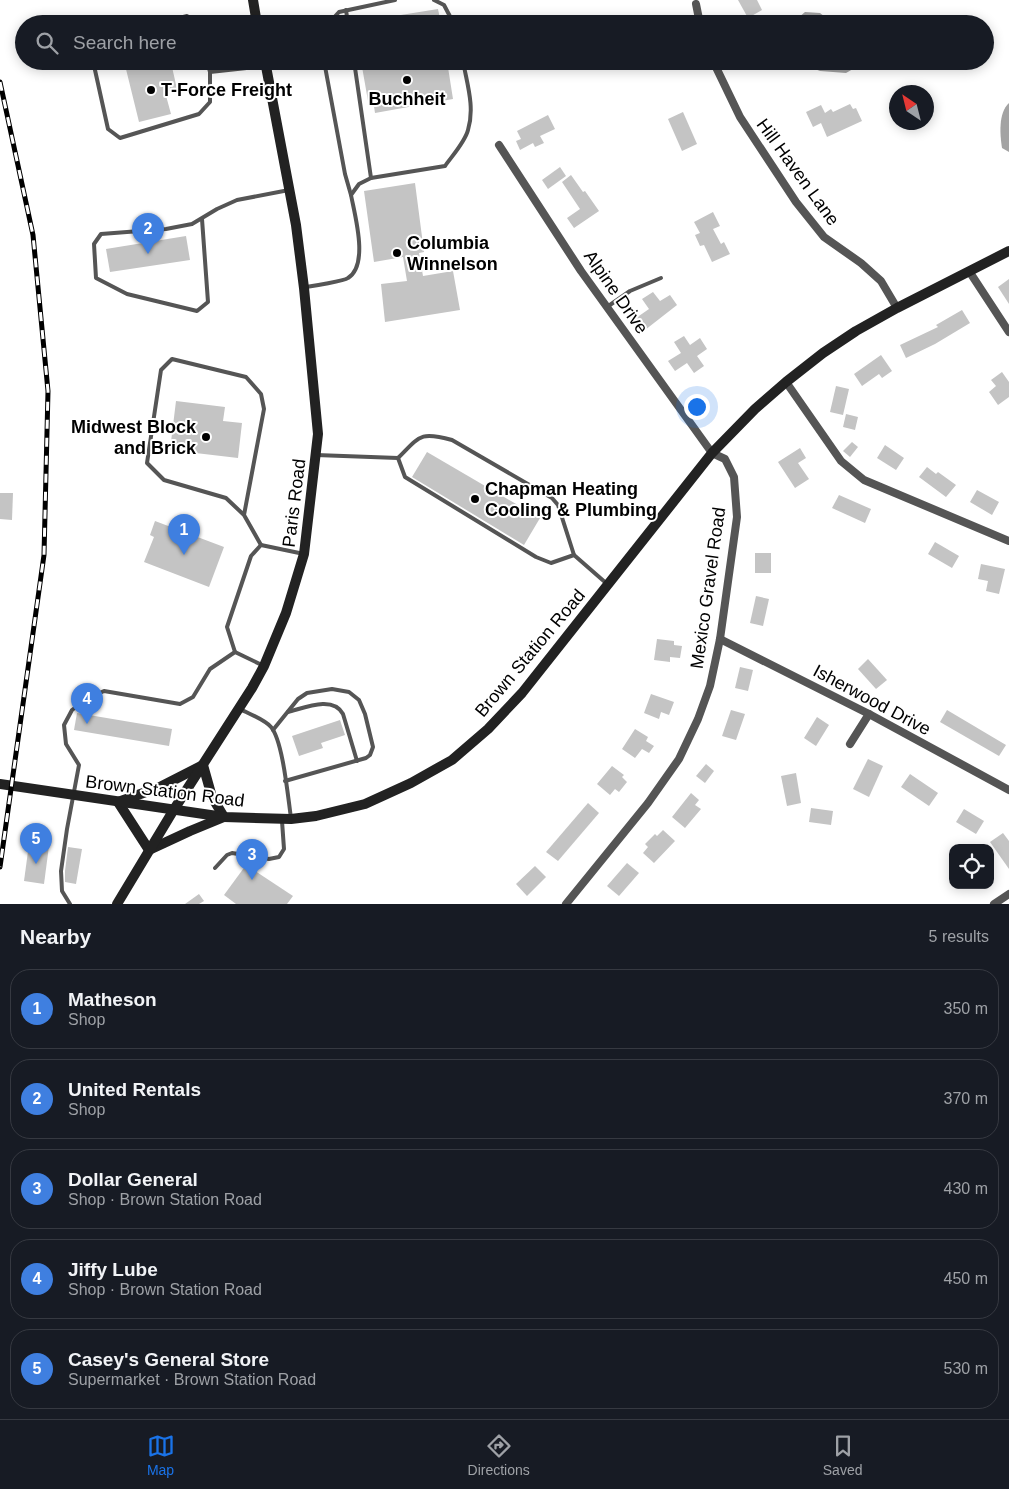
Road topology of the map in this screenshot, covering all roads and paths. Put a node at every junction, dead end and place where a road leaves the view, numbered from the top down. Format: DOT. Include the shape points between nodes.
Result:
graph roads {
  1 [pos="253,0"];
  2 [pos="395,0"];
  3 [pos="434,0"];
  4 [pos="696,4"];
  5 [pos="346,10"];
  6 [pos="256,15"];
  7 [pos="336,15"];
  8 [pos="347,15"];
  9 [pos="449,15"];
  10 [pos="698,15"];
  11 [pos="95,70"];
  12 [pos="224,70"];
  13 [pos="266,70"];
  14 [pos="326,70"];
  15 [pos="355,70"];
  16 [pos="464,70"];
  17 [pos="717,70"];
  18 [pos="210,72"];
  19 [pos="499,145"];
  20 [pos="371,178"];
  21 [pos="289,190"];
  22 [pos="351,195"];
  23 [pos="202,218"];
  24 [pos="1009,251"];
  25 [pos="968,272"];
  26 [pos="661,278"];
  27 [pos="304,288"];
  28 [pos="607,307"];
  29 [pos="897,308"];
  30 [pos="1009,332"];
  31 [pos="786,382"];
  32 [pos="712,453"];
  33 [pos="316,455"];
  34 [pos="398,458"];
  35 [pos="244,515"];
  36 [pos="1009,541"];
  37 [pos="261,545"];
  38 [pos="304,554"];
  39 [pos="574,555"];
  40 [pos="608,585"];
  41 [pos="720,639"];
  42 [pos="234,652"];
  43 [pos="264,666"];
  44 [pos="240,709"];
  45 [pos="287,713"];
  46 [pos="869,714"];
  47 [pos="273,730"];
  48 [pos="850,744"];
  49 [pos="357,761"];
  50 [pos="203,765"];
  51 [pos="285,781"];
  52 [pos="0,784"];
  53 [pos="1009,790"];
  54 [pos="72,795"];
  55 [pos="118,802"];
  56 [pos="173,811"];
  57 [pos="224,817"];
  58 [pos="287,819"];
  59 [pos="149,850"];
  60 [pos="215,868"];
  61 [pos="1009,894"];
  62 [pos="70,904"];
  63 [pos="117,904"];
  64 [pos="566,904"];
  65 [pos="994,904"];
  1 -- 6 [label="street"];
  2 -- 5 [label="lane"];
  3 -- 9 [label="lane" via="444,5"];
  4 -- 10 [label="street"];
  5 -- 7 [label="lane"];
  5 -- 8 [label="lane"];
  11 -- 18 [label="lane" via="108,129 120,138 199,114 210,102"];
  12 -- 18 [label="lane"];
  13 -- 21 [label="street, Paris Road"];
  14 -- 22 [label="lane"];
  15 -- 20 [label="lane"];
  16 -- 20 [label="lane" via="472,107 468,131 445,166"];
  17 -- 29 [label="street, Hill Haven Lane" via="740,117 796,202 824,237 881,281"];
  19 -- 28 [label="street, Alpine Drive"];
  20 -- 22 [label="lane" via="359,184"];
  21 -- 23 [label="lane" via="236,200"];
  21 -- 27 [label="street, Paris Road"];
  22 -- 27 [label="lane" via="361,251 357,267 348,278"];
  23 -- 23 [label="lane" via="192,224 166,229 101,234 94,244 96,278 127,294 197,311 208,302"];
  24 -- 25 [label="street"];
  25 -- 29 [label="street"];
  25 -- 30 [label="street"];
  26 -- 28 [label="lane" via="630,291"];
  27 -- 33 [label="street, Paris Road" via="318,434"];
  28 -- 32 [label="street, Alpine Drive"];
  29 -- 31 [label="street" via="823,353"];
  31 -- 32 [label="street"];
  31 -- 36 [label="street" via="841,460 864,480"];
  32 -- 40 [label="street, Brown Station Road"];
  32 -- 41 [label="street, Mexico Gravel Road" via="725,459 734,477 737,509"];
  33 -- 34 [label="lane"];
  33 -- 38 [label="street, Paris Road"];
  34 -- 39 [label="lane" via="405,477 536,557 551,563"];
  34 -- 39 [label="lane" via="425,436 436,435 452,440 552,498 558,505"];
  35 -- 35 [label="lane" via="226,498 164,480 147,463 161,370 172,359 246,377 261,394 264,409"];
  35 -- 37 [label="lane"];
  37 -- 38 [label="lane"];
  37 -- 42 [label="lane" via="251,556 227,627"];
  38 -- 43 [label="street, Paris Road" via="286,613"];
  39 -- 40 [label="lane"];
  40 -- 58 [label="street, Brown Station Road" via="522,693 452,760 366,804"];
  41 -- 46 [label="street, Isherwood Drive"];
  41 -- 64 [label="street, Mexico Gravel Road" via="710,686 679,759 648,803"];
  42 -- 43 [label="lane"];
  42 -- 54 [label="lane" via="210,669 193,697 180,704 104,691 72,710 64,725 66,744 78,764"];
  43 -- 44 [label="street, Paris Road"];
  44 -- 47 [label="lane" via="269,724"];
  44 -- 50 [label="street, Paris Road"];
  45 -- 47 [label="lane"];
  45 -- 49 [label="lane" via="325,704 339,708 344,714"];
  45 -- 49 [label="lane" via="303,695 312,691 339,689 349,692 362,705 373,747 370,755"];
  46 -- 48 [label="street"];
  46 -- 53 [label="street, Isherwood Drive"];
  47 -- 51 [label="lane" via="280,748"];
  49 -- 51 [label="lane"];
  50 -- 55 [label="street" via="160,787"];
  50 -- 56 [label="street, Paris Road"];
  50 -- 57 [label="street" via="212,797"];
  51 -- 58 [label="lane"];
  52 -- 54 [label="street, Brown Station Road"];
  54 -- 55 [label="street, Brown Station Road"];
  54 -- 62 [label="lane" via="61,871 62,891"];
  55 -- 56 [label="street, Brown Station Road"];
  55 -- 59 [label="street"];
  56 -- 57 [label="street, Brown Station Road"];
  56 -- 59 [label="street, Paris Road"];
  57 -- 58 [label="street, Brown Station Road"];
  57 -- 59 [label="street"];
  58 -- 60 [label="lane" via="284,850 279,857 269,859 232,854"];
  59 -- 63 [label="street, Paris Road"];
  61 -- 65 [label="street"];
}
